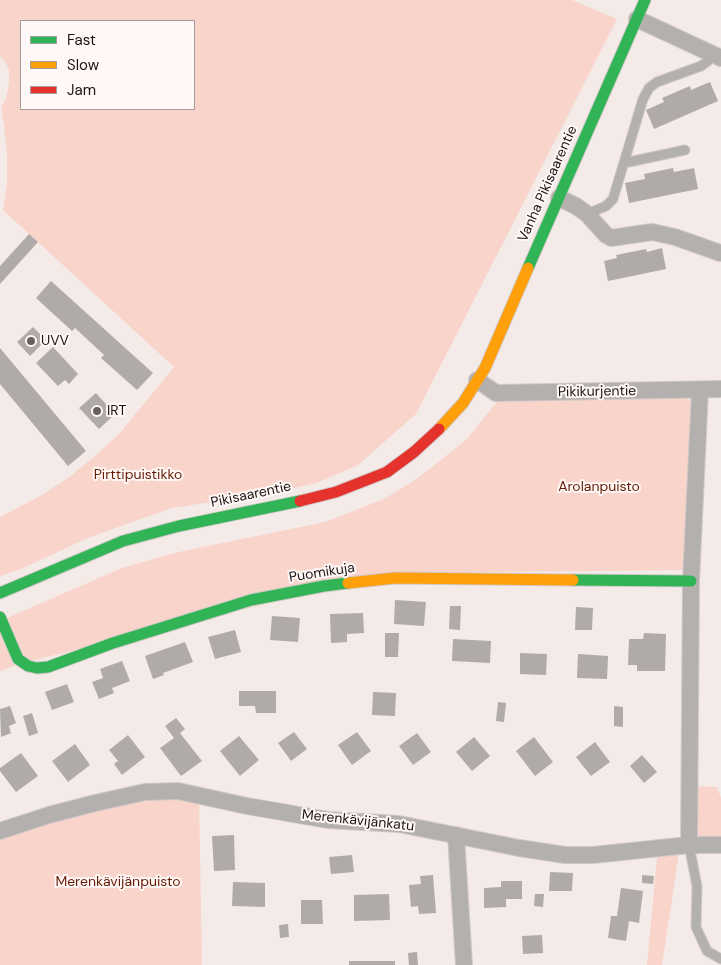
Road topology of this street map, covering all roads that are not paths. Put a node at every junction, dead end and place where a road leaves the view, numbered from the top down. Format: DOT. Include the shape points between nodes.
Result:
graph roads {
  1 [pos="646,0"];
  2 [pos="637,19"];
  3 [pos="716,56"];
  4 [pos="685,150"];
  5 [pos="624,162"];
  6 [pos="559,198"];
  7 [pos="587,214"];
  8 [pos="720,253"];
  9 [pos="477,380"];
  10 [pos="721,389"];
  11 [pos="700,390"];
  12 [pos="691,581"];
  13 [pos="0,593"];
  14 [pos="0,617"];
  15 [pos="0,831"];
  16 [pos="456,835"];
  17 [pos="689,845"];
  18 [pos="721,845"];
  19 [pos="721,959"];
  20 [pos="464,965"];
  1 -- 2 [label="street, Vanha Pikisaarentie"];
  2 -- 3 [label="street"];
  2 -- 6 [label="street, Vanha Pikisaarentie"];
  3 -- 5 [label="lane" via="701,66 649,88"];
  4 -- 5 [label="lane"];
  5 -- 7 [label="lane" via="613,199 601,209"];
  6 -- 7 [label="street"];
  6 -- 9 [label="street, Vanha Pikisaarentie"];
  7 -- 8 [label="street" via="611,238 652,232"];
  9 -- 11 [label="street, Pikikurjentie" via="496,393"];
  9 -- 13 [label="street, Pikisaarentie" via="463,403 436,434 386,472 336,492 123,541"];
  10 -- 11 [label="street, Pikikurjentie"];
  11 -- 12 [label="street"];
  12 -- 14 [label="street, Puomikuja" via="395,578 324,586 251,600 37,668 18,659"];
  12 -- 17 [label="street"];
  15 -- 16 [label="street, Merenkävijänkatu" via="95,803 145,792 178,791 328,820 399,824"];
  16 -- 17 [label="street, Merenkävijänkatu" via="565,855"];
  16 -- 20 [label="street"];
  17 -- 18 [label="street, Merenkävijänkatu"];
  17 -- 19 [label="lane" via="697,886 696,927 707,951"];
}
